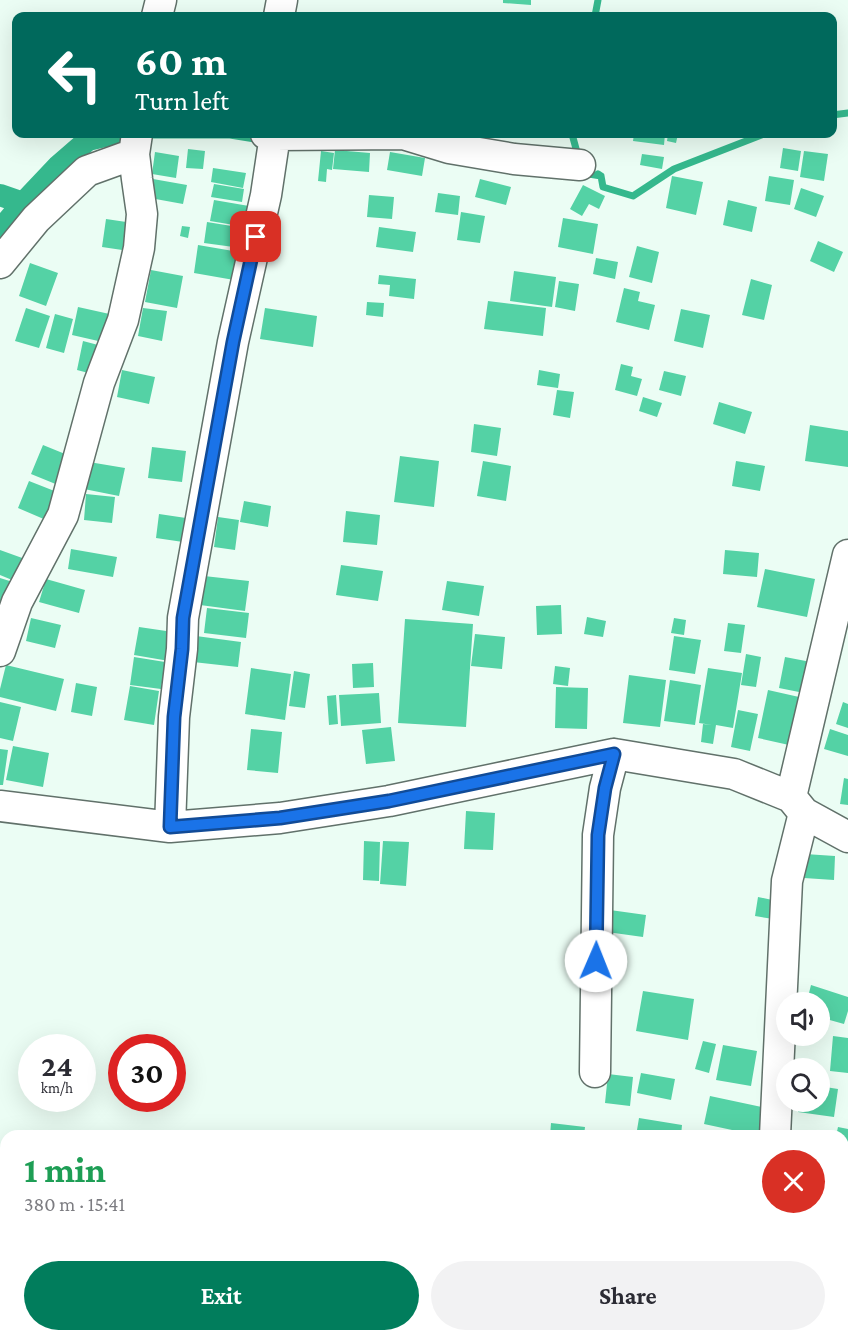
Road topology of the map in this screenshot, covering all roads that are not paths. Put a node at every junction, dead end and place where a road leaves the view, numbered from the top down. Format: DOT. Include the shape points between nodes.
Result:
graph roads {
  1 [pos="270,138"];
  2 [pos="416,138"];
  3 [pos="136,144"];
  4 [pos="580,165"];
  5 [pos="0,263"];
  6 [pos="848,555"];
  7 [pos="0,651"];
  8 [pos="614,754"];
  9 [pos="798,805"];
  10 [pos="0,806"];
  11 [pos="170,827"];
  12 [pos="848,837"];
  13 [pos="595,1072"];
  14 [pos="775,1130"];
  1 -- 11 [label="street" via="266,195 233,342 183,618"];
  2 -- 4 [label="street" via="514,159"];
  3 -- 5 [label="street" via="87,171 36,219"];
  3 -- 7 [label="street" via="136,179 142,213 139,248 123,320 99,382 63,515 17,602"];
  6 -- 9 [label="street"];
  8 -- 9 [label="street" via="734,774"];
  8 -- 11 [label="street" via="389,801 280,818"];
  8 -- 13 [label="street" via="598,835"];
  9 -- 12 [label="street"];
  9 -- 14 [label="street" via="787,881"];
  10 -- 11 [label="street"];
}
